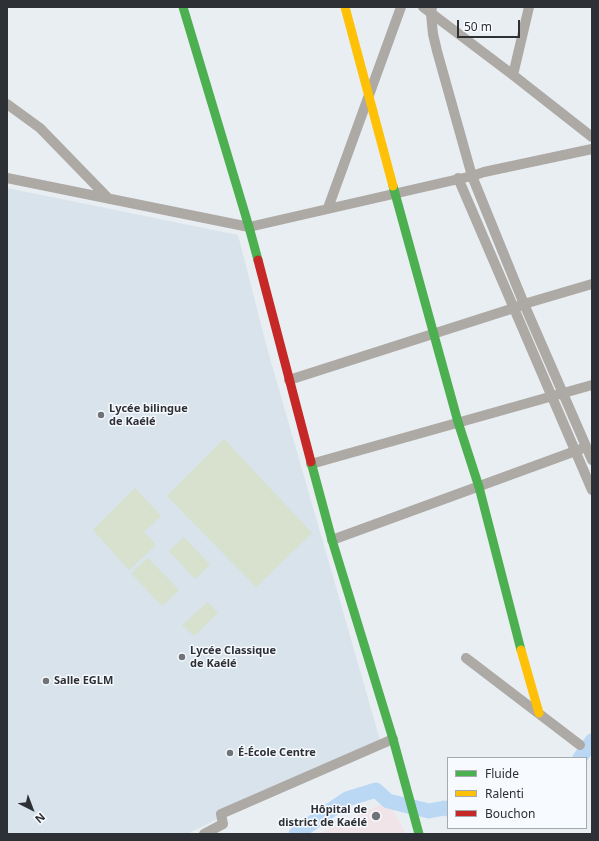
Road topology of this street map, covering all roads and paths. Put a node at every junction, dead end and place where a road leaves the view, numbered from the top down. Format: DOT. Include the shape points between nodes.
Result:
graph roads {
  1 [pos="183,7"];
  2 [pos="345,7"];
  3 [pos="401,7"];
  4 [pos="423,7"];
  5 [pos="529,7"];
  6 [pos="432,10"];
  7 [pos="513,75"];
  8 [pos="369,96"];
  9 [pos="7,104"];
  10 [pos="591,136"];
  11 [pos="592,149"];
  12 [pos="472,176"];
  13 [pos="7,178"];
  14 [pos="458,178"];
  15 [pos="394,193"];
  16 [pos="109,199"];
  17 [pos="328,208"];
  18 [pos="248,227"];
  19 [pos="592,284"];
  20 [pos="524,304"];
  21 [pos="514,308"];
  22 [pos="433,334"];
  23 [pos="288,380"];
  24 [pos="592,384"];
  25 [pos="563,392"];
  26 [pos="551,396"];
  27 [pos="458,422"];
  28 [pos="589,446"];
  29 [pos="576,450"];
  30 [pos="592,460"];
  31 [pos="311,464"];
  32 [pos="479,486"];
  33 [pos="592,490"];
  34 [pos="332,540"];
  35 [pos="466,658"];
  36 [pos="539,713"];
  37 [pos="393,739"];
  38 [pos="580,744"];
  39 [pos="204,834"];
  40 [pos="419,834"];
  1 -- 18 [label="main road"];
  2 -- 8 [label="main road"];
  3 -- 8 [label="street"];
  4 -- 6 [label="street"];
  5 -- 7 [label="street"];
  6 -- 7 [label="street"];
  6 -- 12 [label="street" via="437,51"];
  7 -- 10 [label="street"];
  8 -- 15 [label="main road"];
  8 -- 17 [label="street"];
  9 -- 16 [label="street" via="40,128"];
  11 -- 12 [label="street"];
  12 -- 14 [label="street"];
  12 -- 20 [label="street"];
  13 -- 16 [label="street"];
  14 -- 15 [label="street"];
  14 -- 21 [label="street"];
  15 -- 17 [label="street"];
  15 -- 22 [label="main road"];
  16 -- 18 [label="street"];
  17 -- 18 [label="street"];
  18 -- 23 [label="main road"];
  19 -- 20 [label="street"];
  20 -- 21 [label="street"];
  20 -- 25 [label="street"];
  21 -- 22 [label="street"];
  21 -- 26 [label="street"];
  22 -- 23 [label="street"];
  22 -- 27 [label="main road"];
  23 -- 31 [label="main road"];
  24 -- 25 [label="street"];
  25 -- 26 [label="street"];
  25 -- 28 [label="street"];
  26 -- 27 [label="street"];
  26 -- 29 [label="street"];
  27 -- 31 [label="street"];
  27 -- 32 [label="main road"];
  28 -- 29 [label="street"];
  28 -- 30 [label="street"];
  29 -- 32 [label="street"];
  29 -- 33 [label="street"];
  31 -- 34 [label="main road"];
  32 -- 34 [label="street"];
  32 -- 36 [label="main road"];
  34 -- 37 [label="main road"];
  35 -- 36 [label="street"];
  36 -- 38 [label="street"];
  37 -- 39 [label="street" via="221,814 222,825"];
  37 -- 40 [label="main road"];
}
